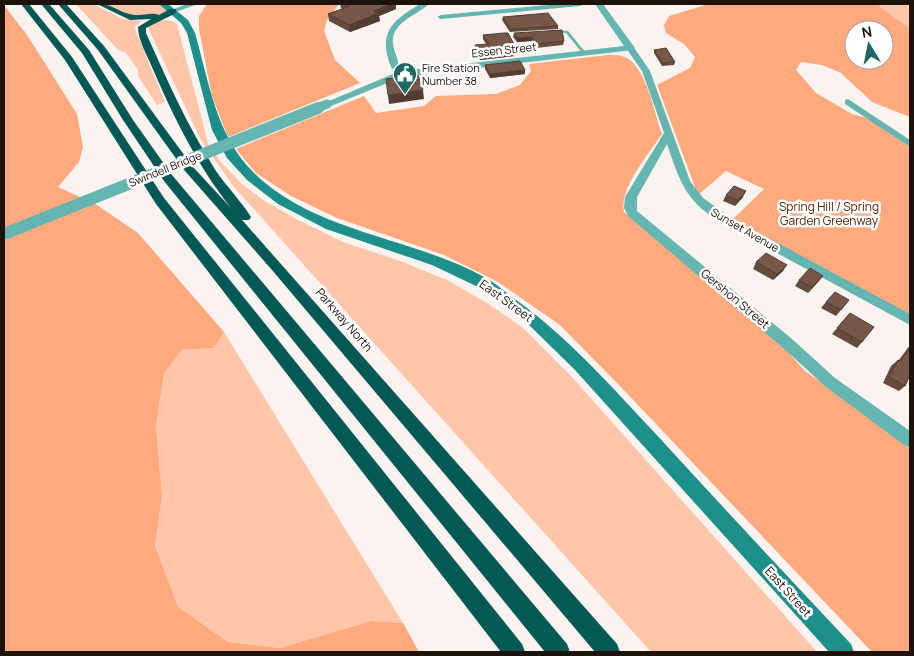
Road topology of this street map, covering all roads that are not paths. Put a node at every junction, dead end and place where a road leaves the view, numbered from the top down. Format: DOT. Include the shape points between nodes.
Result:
graph roads {
  1 [pos="26,4"];
  2 [pos="45,4"];
  3 [pos="62,4"];
  4 [pos="101,4"];
  5 [pos="163,4"];
  6 [pos="194,4"];
  7 [pos="425,4"];
  8 [pos="580,4"];
  9 [pos="599,4"];
  10 [pos="174,11"];
  11 [pos="441,17"];
  12 [pos="546,31"];
  13 [pos="630,48"];
  14 [pos="586,54"];
  15 [pos="398,70"];
  16 [pos="848,102"];
  17 [pos="327,104"];
  18 [pos="886,116"];
  19 [pos="872,120"];
  20 [pos="669,132"];
  21 [pos="910,144"];
  22 [pos="4,234"];
  23 [pos="276,267"];
  24 [pos="910,320"];
  25 [pos="910,440"];
  26 [pos="514,652"];
  27 [pos="559,652"];
  28 [pos="609,652"];
  29 [pos="843,652"];
  1 -- 26 [label="highway" via="69,59 160,201"];
  2 -- 27 [label="highway" via="86,52 168,178"];
  3 -- 23 [label="highway, Parkway North" via="101,48 188,169"];
  4 -- 10 [label="highway" via="134,18"];
  5 -- 10 [label="main road, East Street"];
  6 -- 10 [label="street"];
  7 -- 15 [label="street" via="402,19 389,37"];
  8 -- 11 [label="street"];
  9 -- 13 [label="street, Sunset Avenue"];
  10 -- 23 [label="highway" via="147,23 142,32 191,141 228,197 275,250"];
  10 -- 29 [label="main road, East Street" via="191,32 217,130 232,156 251,177 282,201 331,226 437,262 481,282 532,319 581,365"];
  12 -- 14 [label="lane" via="564,31"];
  13 -- 14 [label="street, Essen Street"];
  13 -- 20 [label="street, Sunset Avenue" via="646,71"];
  14 -- 15 [label="street, Essen Street"];
  15 -- 17 [label="street, Essen Street"];
  16 -- 19 [label="street"];
  17 -- 22 [label="street, Swindell Bridge, bridge"];
  18 -- 19 [label="street"];
  19 -- 21 [label="street"];
  20 -- 24 [label="street, Sunset Avenue" via="685,181 695,198 710,211"];
  20 -- 25 [label="street, Gershon Street" via="631,197 632,214 830,382"];
  23 -- 28 [label="highway, Parkway North"];
}
